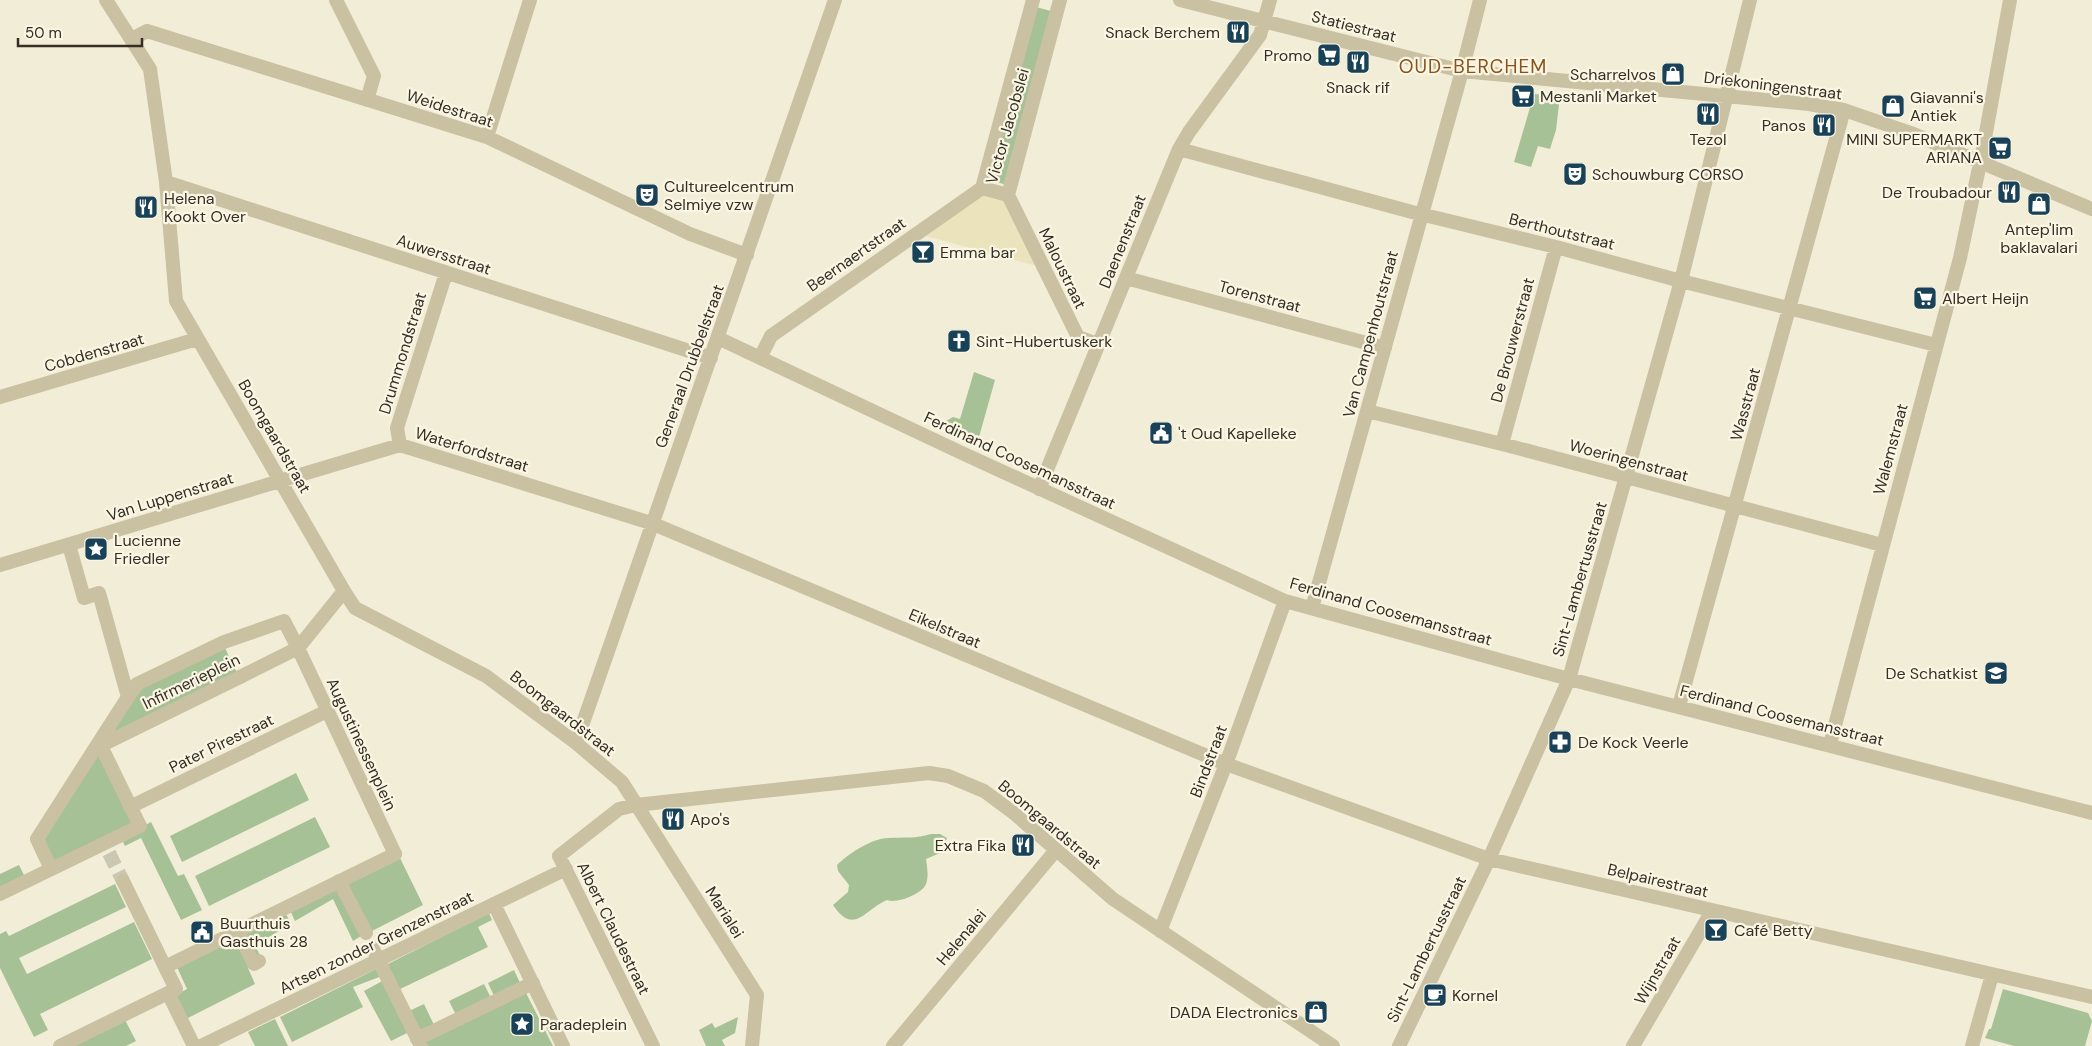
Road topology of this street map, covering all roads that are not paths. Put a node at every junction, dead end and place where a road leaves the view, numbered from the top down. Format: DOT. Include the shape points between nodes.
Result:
graph roads {
  1 [pos="106,0"];
  2 [pos="336,0"];
  3 [pos="530,0"];
  4 [pos="835,0"];
  5 [pos="1032,0"];
  6 [pos="1060,0"];
  7 [pos="1180,0"];
  8 [pos="1270,0"];
  9 [pos="1480,0"];
  10 [pos="1750,0"];
  11 [pos="2010,0"];
  12 [pos="1264,22"];
  13 [pos="132,38"];
  14 [pos="1462,70"];
  15 [pos="1726,96"];
  16 [pos="367,100"];
  17 [pos="1844,110"];
  18 [pos="487,137"];
  19 [pos="1179,149"];
  20 [pos="1980,162"];
  21 [pos="166,182"];
  22 [pos="982,188"];
  23 [pos="1008,195"];
  24 [pos="2092,209"];
  25 [pos="1421,214"];
  26 [pos="1556,247"];
  27 [pos="747,255"];
  28 [pos="446,273"];
  29 [pos="1126,278"];
  30 [pos="1681,281"];
  31 [pos="1790,308"];
  32 [pos="718,338"];
  33 [pos="198,339"];
  34 [pos="1098,344"];
  35 [pos="1936,345"];
  36 [pos="1385,348"];
  37 [pos="711,358"];
  38 [pos="760,358"];
  39 [pos="0,398"];
  40 [pos="1367,411"];
  41 [pos="400,444"];
  42 [pos="1502,444"];
  43 [pos="1626,476"];
  44 [pos="282,481"];
  45 [pos="1039,489"];
  46 [pos="1735,506"];
  47 [pos="651,523"];
  48 [pos="69,545"];
  49 [pos="1882,546"];
  50 [pos="0,565"];
  51 [pos="344,591"];
  52 [pos="1285,601"];
  53 [pos="1312,608"];
  54 [pos="298,648"];
  55 [pos="1569,679"];
  56 [pos="128,697"];
  57 [pos="1679,706"];
  58 [pos="327,711"];
  59 [pos="99,744"];
  60 [pos="576,744"];
  61 [pos="1830,744"];
  62 [pos="1226,764"];
  63 [pos="636,805"];
  64 [pos="130,807"];
  65 [pos="2092,813"];
  66 [pos="1056,850"];
  67 [pos="1489,859"];
  68 [pos="52,868"];
  69 [pos="566,869"];
  70 [pos="122,881"];
  71 [pos="339,881"];
  72 [pos="0,894"];
  73 [pos="494,904"];
  74 [pos="1712,911"];
  75 [pos="238,931"];
  76 [pos="1160,932"];
  77 [pos="366,933"];
  78 [pos="376,954"];
  79 [pos="259,961"];
  80 [pos="165,967"];
  81 [pos="1992,975"];
  82 [pos="533,983"];
  83 [pos="168,993"];
  84 [pos="2092,997"];
  85 [pos="419,1043"];
  86 [pos="60,1046"];
  87 [pos="194,1046"];
  88 [pos="201,1046"];
  89 [pos="563,1046"];
  90 [pos="653,1046"];
  91 [pos="752,1046"];
  92 [pos="893,1046"];
  93 [pos="1334,1046"];
  94 [pos="1399,1046"];
  95 [pos="1633,1046"];
  96 [pos="1972,1046"];
  1 -- 13 [label="street, Boomgaardstraat"];
  2 -- 16 [label="street" via="374,76"];
  3 -- 18 [label="street"];
  4 -- 27 [label="street, Generaal Drubbelstraat"];
  5 -- 22 [label="street, Victor Jacobslei"];
  6 -- 23 [label="street, Victor Jacobslei"];
  7 -- 12 [label="street, Statiestraat"];
  8 -- 12 [label="street, Daenenstraat"];
  9 -- 14 [label="street, Van Campenhoutstraat"];
  10 -- 15 [label="street, Sint-Lambertusstraat"];
  11 -- 20 [label="street, Walemstraat"];
  12 -- 14 [label="street, Statiestraat"];
  12 -- 19 [label="street, Daenenstraat" via="1260,35"];
  13 -- 16 [label="street, Weidestraat" via="147,32"];
  13 -- 21 [label="street, Boomgaardstraat" via="150,69"];
  14 -- 15 [label="street, Driekoningenstraat"];
  14 -- 25 [label="street, Van Campenhoutstraat"];
  15 -- 17 [label="street, Driekoningenstraat"];
  15 -- 30 [label="street, Sint-Lambertusstraat"];
  16 -- 18 [label="street, Weidestraat"];
  17 -- 20 [label="street, Driekoningenstraat"];
  17 -- 31 [label="street, Wasstraat"];
  18 -- 27 [label="street, Weidestraat" via="690,234"];
  19 -- 25 [label="street, Berthoutstraat"];
  19 -- 29 [label="street, Daenenstraat"];
  20 -- 24 [label="street, Driekoningenstraat"];
  20 -- 35 [label="street, Walemstraat" via="1960,258"];
  21 -- 28 [label="street, Auwersstraat"];
  21 -- 33 [label="street, Boomgaardstraat" via="176,301"];
  22 -- 23 [label="street, Victor Jacobslei"];
  22 -- 38 [label="street, Beernaertstraat" via="771,336"];
  23 -- 34 [label="street, Maloustraat" via="1078,337"];
  25 -- 26 [label="street, Berthoutstraat"];
  25 -- 36 [label="street, Van Campenhoutstraat"];
  26 -- 30 [label="street, Berthoutstraat"];
  26 -- 42 [label="street, De Brouwerstraat"];
  27 -- 32 [label="street, Generaal Drubbelstraat"];
  28 -- 37 [label="street, Auwersstraat"];
  28 -- 41 [label="street, Drummondstraat" via="397,428"];
  29 -- 34 [label="street, Daenenstraat"];
  29 -- 36 [label="street, Torenstraat"];
  30 -- 31 [label="street, Berthoutstraat"];
  30 -- 43 [label="street, Sint-Lambertusstraat"];
  31 -- 35 [label="street, Berthoutstraat"];
  31 -- 46 [label="street, Wasstraat"];
  32 -- 37 [label="street, Generaal Drubbelstraat"];
  32 -- 38 [label="street, Ferdinand Coosemansstraat"];
  33 -- 39 [label="street, Cobdenstraat"];
  33 -- 44 [label="street, Boomgaardstraat"];
  34 -- 45 [label="street, Daenenstraat"];
  35 -- 49 [label="street, Walemstraat"];
  36 -- 40 [label="street, Van Campenhoutstraat"];
  37 -- 47 [label="street, Generaal Drubbelstraat"];
  38 -- 45 [label="street, Ferdinand Coosemansstraat"];
  40 -- 42 [label="street, Woeringenstraat"];
  40 -- 53 [label="street, Van Campenhoutstraat"];
  41 -- 44 [label="street, Waterfordstraat"];
  41 -- 47 [label="street, Waterfordstraat"];
  42 -- 43 [label="street, Woeringenstraat"];
  43 -- 46 [label="street, Woeringenstraat"];
  43 -- 55 [label="street, Sint-Lambertusstraat"];
  44 -- 48 [label="street, Van Luppenstraat"];
  44 -- 51 [label="street, Boomgaardstraat"];
  45 -- 52 [label="street, Ferdinand Coosemansstraat"];
  46 -- 49 [label="street, Woeringenstraat"];
  46 -- 57 [label="street, Wasstraat"];
  47 -- 60 [label="street, Generaal Drubbelstraat"];
  47 -- 62 [label="street, Eikelstraat"];
  48 -- 50 [label="street, Van Luppenstraat"];
  48 -- 56 [label="street" via="84,598 99,593"];
  49 -- 61 [label="street, Walemstraat"];
  51 -- 54 [label="street, Infirmerieplein"];
  51 -- 60 [label="street, Boomgaardstraat" via="354,608 486,676"];
  52 -- 53 [label="street, Ferdinand Coosemansstraat"];
  52 -- 62 [label="street, Bindstraat"];
  53 -- 55 [label="street, Ferdinand Coosemansstraat"];
  54 -- 56 [label="street, Infirmerieplein" via="284,621 224,642 137,684"];
  54 -- 58 [label="street, Augustinessenplein"];
  54 -- 59 [label="street, Infirmerieplein"];
  55 -- 57 [label="street, Ferdinand Coosemansstraat"];
  55 -- 67 [label="street, Sint-Lambertusstraat"];
  56 -- 59 [label="street"];
  57 -- 61 [label="street, Ferdinand Coosemansstraat"];
  58 -- 64 [label="street, Pater Pirestraat"];
  58 -- 71 [label="street, Augustinessenplein" via="395,854"];
  59 -- 64 [label="street"];
  59 -- 68 [label="street" via="37,839"];
  60 -- 63 [label="street, Boomgaardstraat" via="622,782"];
  61 -- 65 [label="street, Ferdinand Coosemansstraat"];
  62 -- 67 [label="street, Belpairestraat"];
  62 -- 76 [label="street, Bindstraat"];
  63 -- 66 [label="street, Boomgaardstraat" via="929,773 948,776 984,791"];
  63 -- 69 [label="street, Albert Claudestraat" via="619,809 559,856"];
  63 -- 91 [label="street, Marialei" via="757,995"];
  64 -- 68 [label="street" via="140,826 107,848"];
  66 -- 76 [label="street, Boomgaardstraat" via="1113,899"];
  66 -- 92 [label="street, Helenalei"];
  67 -- 74 [label="street, Belpairestraat"];
  67 -- 94 [label="street, Sint-Lambertusstraat"];
  68 -- 72 [label="street"];
  69 -- 73 [label="street, Artsen zonder Grenzenstraat"];
  69 -- 90 [label="street, Albert Claudestraat"];
  70 -- 80 [label="street"];
  71 -- 75 [label="street"];
  71 -- 77 [label="street"];
  73 -- 78 [label="street, Artsen zonder Grenzenstraat"];
  73 -- 82 [label="street"];
  74 -- 81 [label="street, Belpairestraat"];
  74 -- 95 [label="street, Wijnstraat"];
  75 -- 79 [label="street" via="254,964"];
  75 -- 80 [label="street"];
  76 -- 93 [label="street, Boomgaardstraat"];
  78 -- 85 [label="street"];
  78 -- 88 [label="street, Artsen zonder Grenzenstraat"];
  80 -- 83 [label="street" via="176,989"];
  81 -- 84 [label="street, Belpairestraat"];
  81 -- 96 [label="street"];
  82 -- 85 [label="street"];
  82 -- 89 [label="street"];
  83 -- 86 [label="street"];
  83 -- 87 [label="street"];
}
